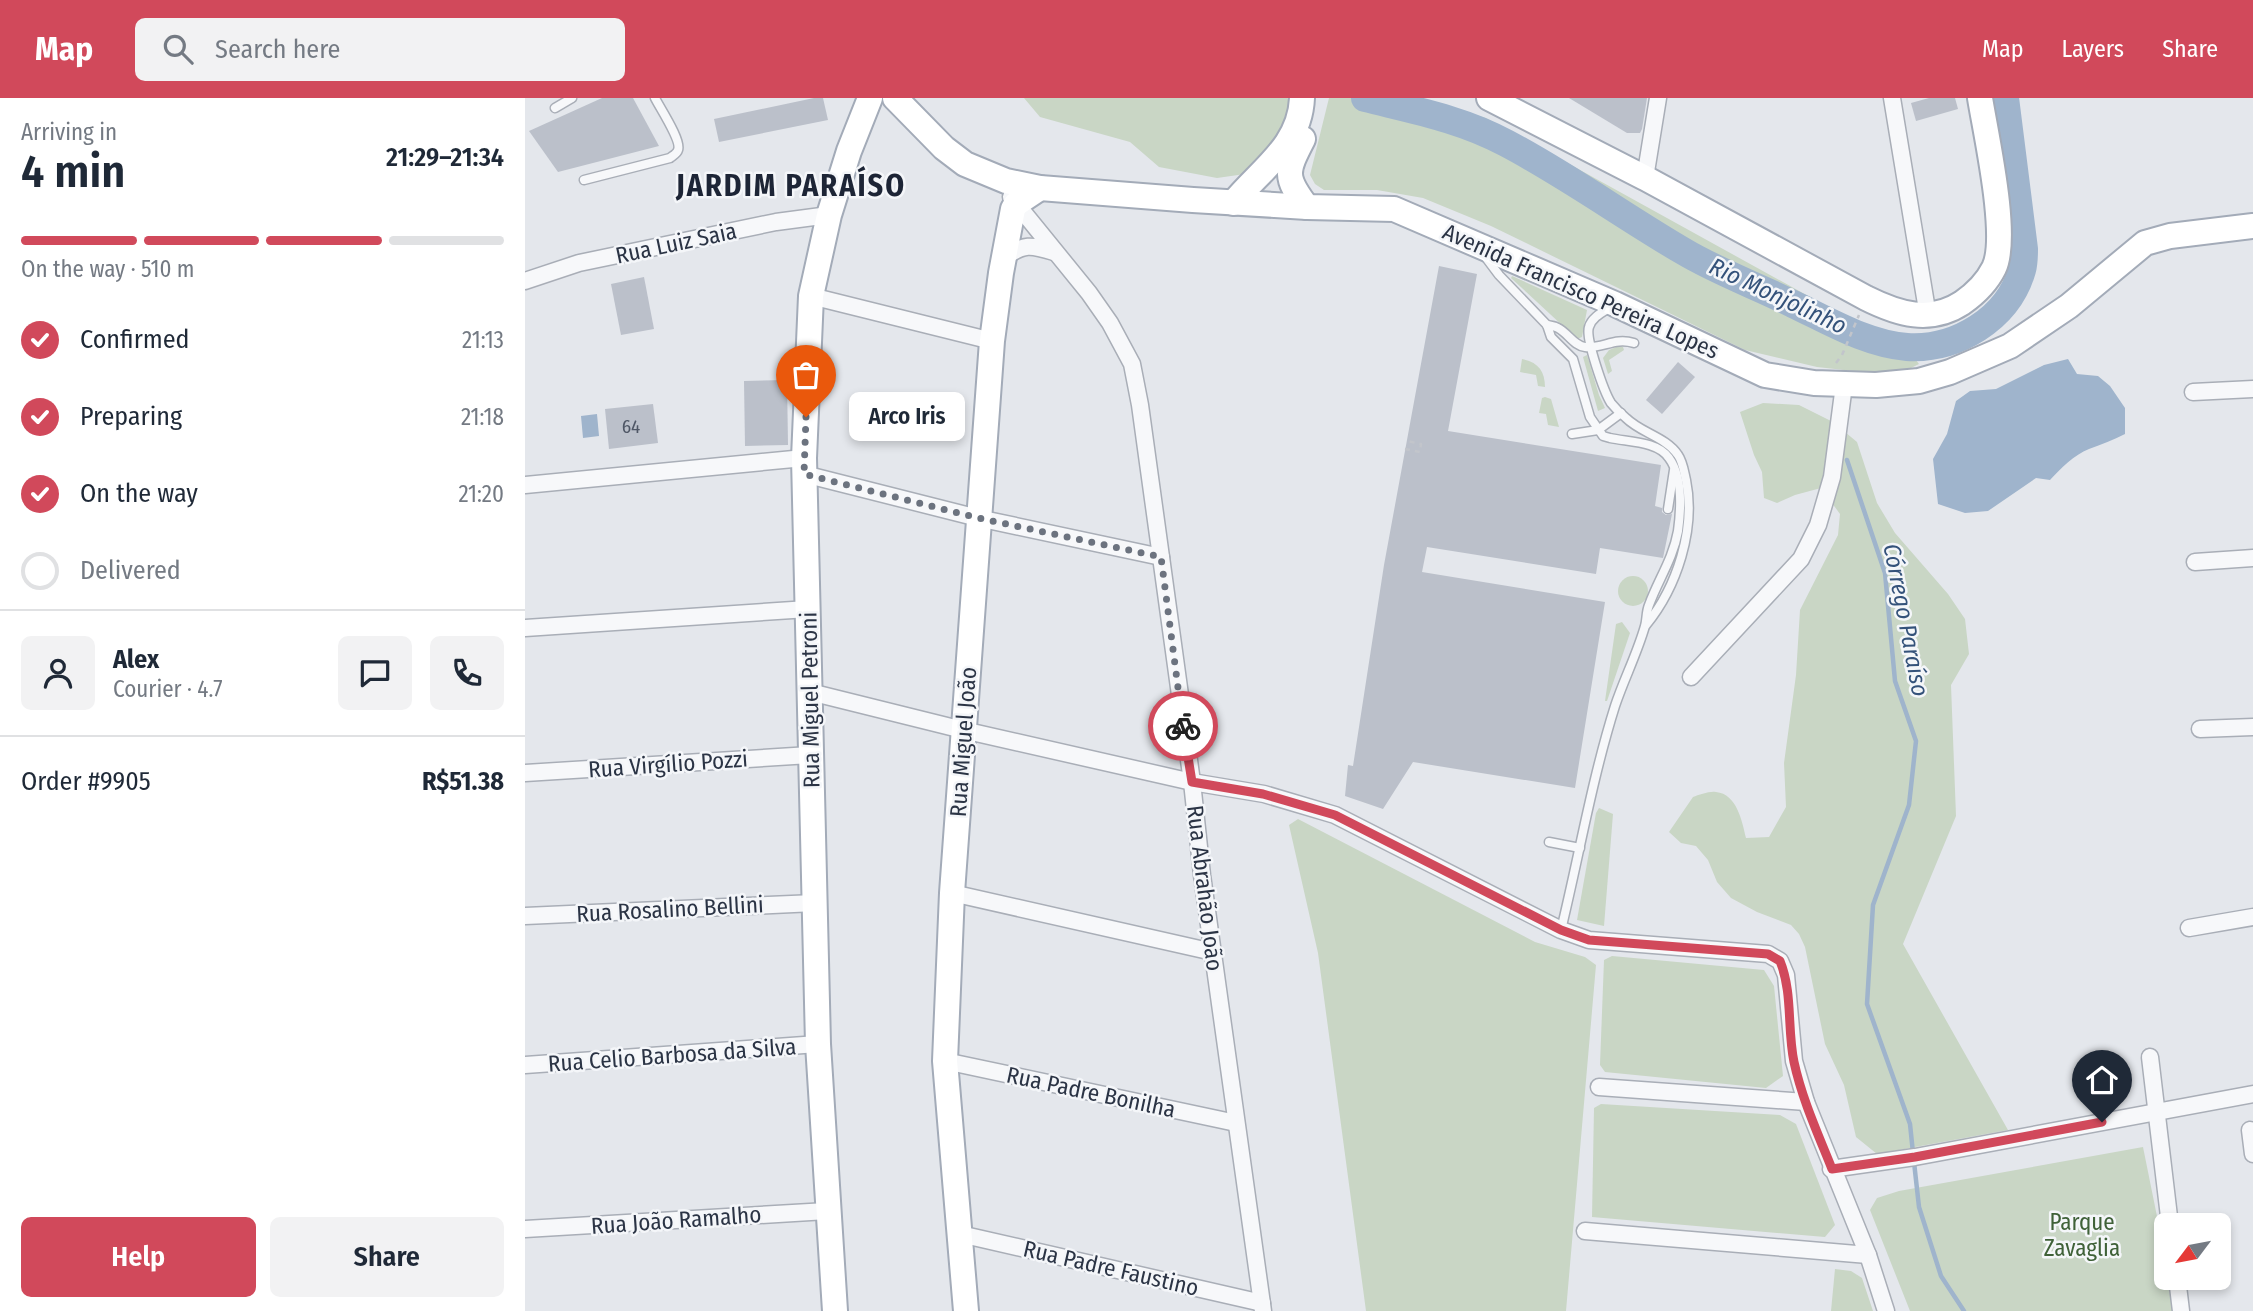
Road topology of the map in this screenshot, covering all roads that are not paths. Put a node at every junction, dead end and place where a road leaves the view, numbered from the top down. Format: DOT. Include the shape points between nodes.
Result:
graph roads {
  1 [pos="572,98"];
  2 [pos="655,98"];
  3 [pos="870,98"];
  4 [pos="895,98"];
  5 [pos="1302,98"];
  6 [pos="1313,98"];
  7 [pos="1489,98"];
  8 [pos="1658,98"];
  9 [pos="1892,98"];
  10 [pos="1980,98"];
  11 [pos="555,108"];
  12 [pos="994,177"];
  13 [pos="1645,178"];
  14 [pos="584,180"];
  15 [pos="1040,188"];
  16 [pos="1233,203"];
  17 [pos="1016,204"];
  18 [pos="1307,207"];
  19 [pos="829,215"];
  20 [pos="2253,226"];
  21 [pos="1475,243"];
  22 [pos="1054,252"];
  23 [pos="1004,258"];
  24 [pos="525,281"];
  25 [pos="811,296"];
  26 [pos="1615,304"];
  27 [pos="1928,316"];
  28 [pos="1548,325"];
  29 [pos="992,341"];
  30 [pos="1634,343"];
  31 [pos="1591,347"];
  32 [pos="1844,385"];
  33 [pos="2253,389"];
  34 [pos="2193,391"];
  35 [pos="1621,413"];
  36 [pos="1598,430"];
  37 [pos="1571,434"];
  38 [pos="804,466"];
  39 [pos="1674,468"];
  40 [pos="525,485"];
  41 [pos="1668,509"];
  42 [pos="978,518"];
  43 [pos="1161,557"];
  44 [pos="2253,558"];
  45 [pos="2195,562"];
  46 [pos="807,609"];
  47 [pos="1646,625"];
  48 [pos="525,628"];
  49 [pos="1691,677"];
  50 [pos="810,692"];
  51 [pos="2253,727"];
  52 [pos="2200,729"];
  53 [pos="964,730"];
  54 [pos="810,755"];
  55 [pos="525,773"];
  56 [pos="1192,782"];
  57 [pos="1549,842"];
  58 [pos="1580,848"];
  59 [pos="952,893"];
  60 [pos="815,903"];
  61 [pos="525,916"];
  62 [pos="2253,917"];
  63 [pos="2189,928"];
  64 [pos="1561,930"];
  65 [pos="1213,952"];
  66 [pos="818,1044"];
  67 [pos="2150,1057"];
  68 [pos="945,1061"];
  69 [pos="525,1065"];
  70 [pos="1599,1087"];
  71 [pos="2253,1094"];
  72 [pos="1806,1102"];
  73 [pos="2155,1112"];
  74 [pos="1236,1123"];
  75 [pos="2250,1130"];
  76 [pos="2253,1154"];
  77 [pos="1832,1169"];
  78 [pos="827,1211"];
  79 [pos="2168,1213"];
  80 [pos="525,1229"];
  81 [pos="1585,1231"];
  82 [pos="960,1234"];
  83 [pos="1868,1255"];
  84 [pos="2178,1290"];
  85 [pos="1262,1307"];
  86 [pos="835,1311"];
  87 [pos="966,1311"];
  88 [pos="1887,1311"];
  89 [pos="2181,1311"];
  1 -- 11 [label="lane"];
  2 -- 14 [label="lane" via="678,140 677,153"];
  3 -- 19 [label="main road, Rua Miguel Petroni"];
  4 -- 12 [label="main road, Avenida Francisco Pereira Lopes" via="944,148"];
  5 -- 16 [label="main road" via="1287,145"];
  6 -- 18 [label="main road" via="1309,124 1290,170 1292,187"];
  7 -- 13 [label="main road"];
  8 -- 13 [label="street"];
  9 -- 27 [label="street"];
  10 -- 27 [label="main road" via="2000,232 1995,266 1971,297 1952,310"];
  12 -- 15 [label="main road, Avenida Francisco Pereira Lopes"];
  12 -- 17 [label="street, Rua Abrahão João"];
  13 -- 27 [label="main road" via="1891,310"];
  15 -- 16 [label="main road, Avenida Francisco Pereira Lopes"];
  15 -- 17 [label="main road"];
  16 -- 18 [label="main road, Avenida Francisco Pereira Lopes"];
  17 -- 22 [label="street, Rua Abrahão João"];
  17 -- 23 [label="main road, Rua Miguel João" via="1009,219"];
  18 -- 21 [label="main road, Avenida Francisco Pereira Lopes" via="1394,209"];
  19 -- 24 [label="street, Rua Luiz Saia" via="579,263"];
  19 -- 25 [label="main road, Rua Miguel Petroni"];
  20 -- 32 [label="main road, Avenida Francisco Pereira Lopes" via="2145,243 2029,334 1951,372 1919,381"];
  21 -- 26 [label="main road, Avenida Francisco Pereira Lopes"];
  21 -- 28 [label="lane"];
  22 -- 23 [label="street" via="1025,246"];
  22 -- 43 [label="street, Rua Abrahão João" via="1110,323 1132,364"];
  23 -- 29 [label="main road, Rua Miguel João"];
  25 -- 29 [label="street"];
  25 -- 38 [label="main road, Rua Miguel Petroni"];
  26 -- 31 [label="lane" via="1588,328"];
  26 -- 32 [label="main road, Avenida Francisco Pereira Lopes" via="1765,375"];
  28 -- 31 [label="lane" via="1559,328 1581,347"];
  28 -- 36 [label="lane" via="1551,337 1573,359"];
  29 -- 42 [label="main road, Rua Miguel João"];
  30 -- 31 [label="lane" via="1613,341"];
  31 -- 35 [label="lane" via="1605,390"];
  32 -- 49 [label="street" via="1832,477 1818,525 1801,559"];
  33 -- 34 [label="street"];
  35 -- 36 [label="lane"];
  35 -- 47 [label="lane" via="1679,456 1687,486 1686,538 1658,610"];
  36 -- 37 [label="lane"];
  36 -- 39 [label="lane" via="1610,438 1653,446 1670,458"];
  38 -- 40 [label="street"];
  38 -- 42 [label="street"];
  38 -- 46 [label="main road, Rua Miguel Petroni"];
  39 -- 41 [label="lane"];
  39 -- 47 [label="lane" via="1678,532 1669,564 1648,607"];
  42 -- 43 [label="street"];
  42 -- 53 [label="main road, Rua Miguel João"];
  43 -- 56 [label="street, Rua Abrahão João"];
  44 -- 45 [label="street"];
  46 -- 48 [label="street"];
  46 -- 50 [label="main road, Rua Miguel Petroni"];
  47 -- 58 [label="lane" via="1615,706"];
  50 -- 53 [label="street"];
  50 -- 54 [label="main road, Rua Miguel Petroni"];
  51 -- 52 [label="street"];
  53 -- 56 [label="street"];
  53 -- 59 [label="main road, Rua Miguel João"];
  54 -- 55 [label="street, Rua Virgílio Pozzi"];
  54 -- 60 [label="main road, Rua Miguel Petroni"];
  56 -- 64 [label="street" via="1263,794 1335,815"];
  56 -- 65 [label="street, Rua Abrahão João"];
  57 -- 58 [label="lane"];
  58 -- 64 [label="lane"];
  59 -- 65 [label="street"];
  59 -- 68 [label="main road, Rua Miguel João"];
  60 -- 61 [label="street, Rua Rosalino Bellini"];
  60 -- 66 [label="main road, Rua Miguel Petroni"];
  62 -- 63 [label="street"];
  64 -- 72 [label="street" via="1589,940 1768,954 1780,961 1786,975 1794,1061"];
  65 -- 74 [label="street, Rua Abrahão João"];
  66 -- 69 [label="street, Rua Celio Barbosa da Silva"];
  66 -- 78 [label="main road, Rua Miguel Petroni"];
  67 -- 73 [label="street"];
  68 -- 74 [label="street, Rua Padre Bonilha"];
  68 -- 82 [label="main road, Rua Miguel João"];
  70 -- 72 [label="street"];
  71 -- 73 [label="street"];
  72 -- 77 [label="street"];
  73 -- 77 [label="street"];
  73 -- 79 [label="street"];
  74 -- 85 [label="street, Rua Abrahão João"];
  75 -- 76 [label="street"];
  77 -- 83 [label="street"];
  78 -- 80 [label="street, Rua João Ramalho"];
  78 -- 86 [label="main road, Rua Miguel Petroni"];
  81 -- 83 [label="street"];
  82 -- 85 [label="street, Rua Padre Faustino"];
  82 -- 87 [label="main road, Rua Miguel João"];
  83 -- 88 [label="street"];
  84 -- 89 [label="street"];
}
